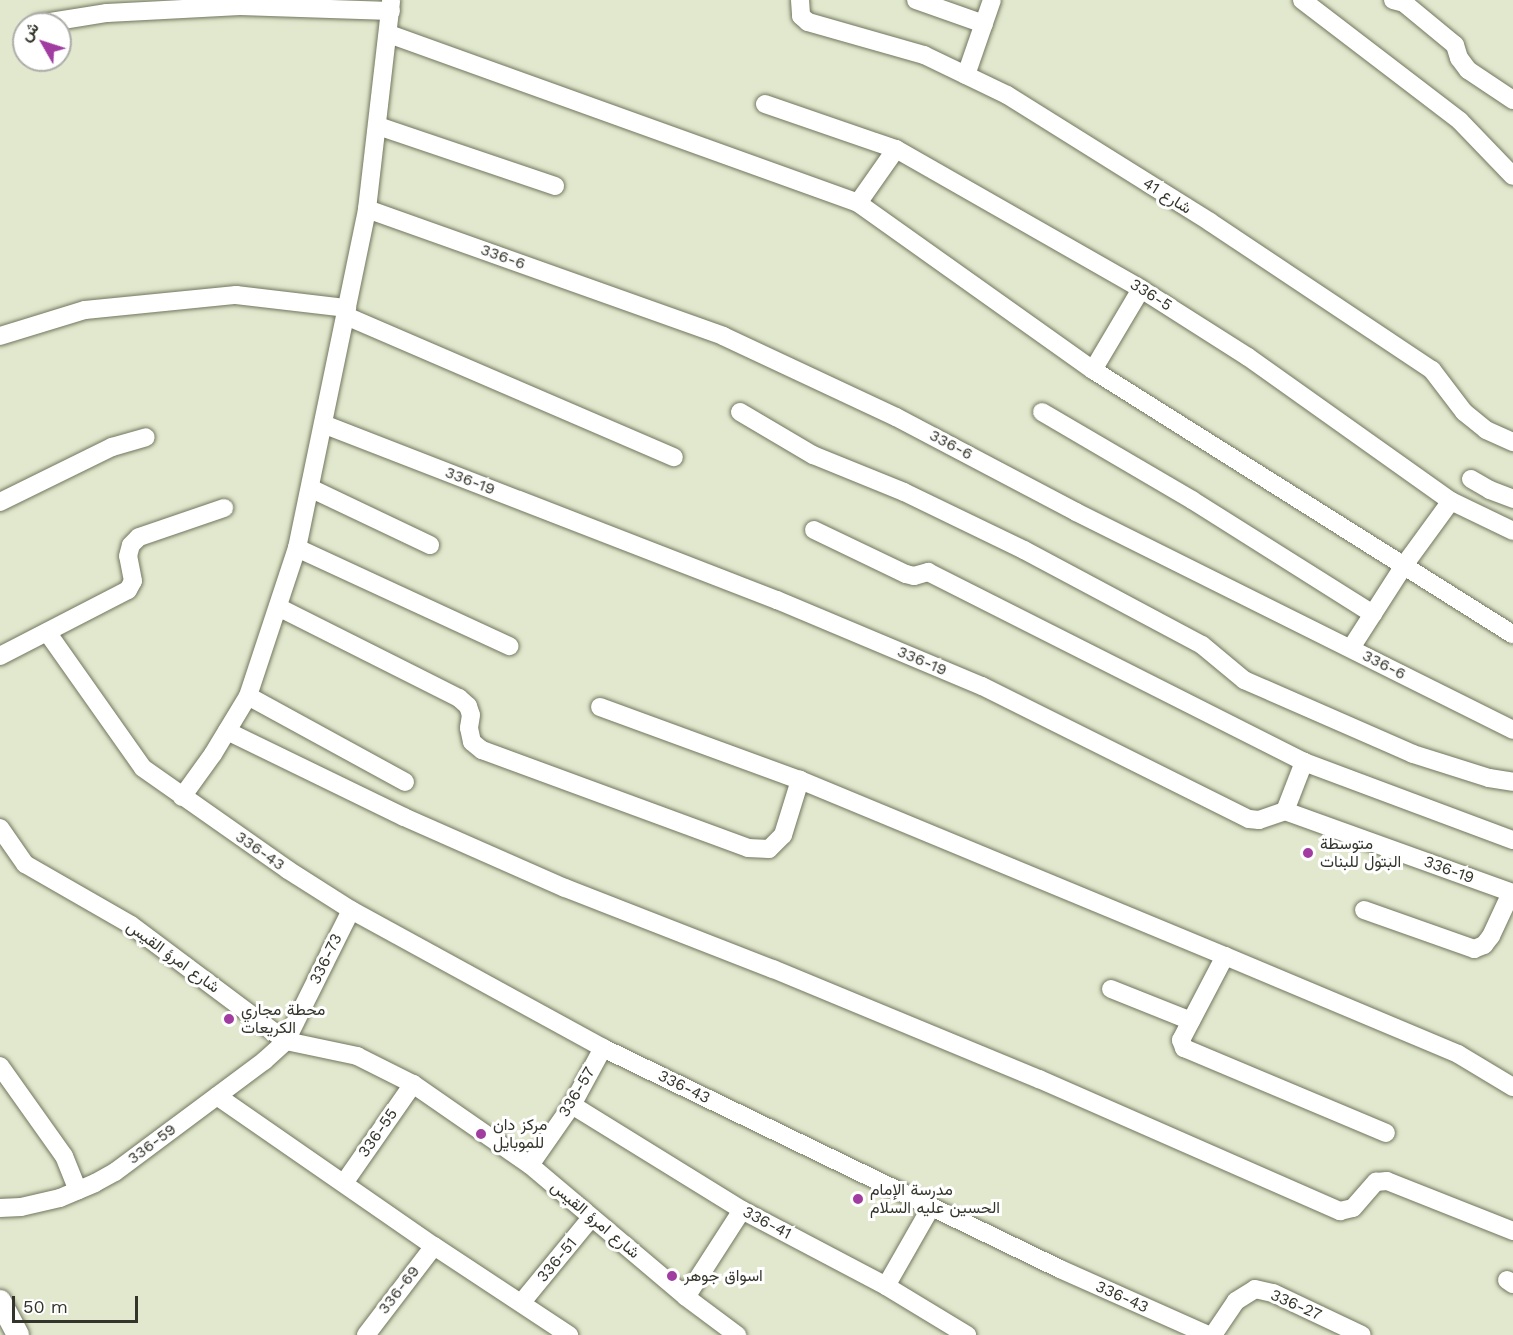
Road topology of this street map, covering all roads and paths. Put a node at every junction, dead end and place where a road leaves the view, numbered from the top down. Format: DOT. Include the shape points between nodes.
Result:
graph roads {
  1 [pos="800,0"];
  2 [pos="916,0"];
  3 [pos="992,0"];
  4 [pos="1302,0"];
  5 [pos="1393,0"];
  6 [pos="391,6"];
  7 [pos="72,19"];
  8 [pos="984,24"];
  9 [pos="389,34"];
  10 [pos="966,75"];
  11 [pos="1513,100"];
  12 [pos="765,104"];
  13 [pos="378,126"];
  14 [pos="896,148"];
  15 [pos="1513,176"];
  16 [pos="555,186"];
  17 [pos="858,203"];
  18 [pos="367,208"];
  19 [pos="1141,289"];
  20 [pos="346,312"];
  21 [pos="0,336"];
  22 [pos="1094,370"];
  23 [pos="740,412"];
  24 [pos="1042,412"];
  25 [pos="323,424"];
  26 [pos="147,437"];
  27 [pos="1513,442"];
  28 [pos="674,457"];
  29 [pos="1471,479"];
  30 [pos="310,488"];
  31 [pos="1513,499"];
  32 [pos="1451,501"];
  33 [pos="0,502"];
  34 [pos="224,508"];
  35 [pos="814,530"];
  36 [pos="1513,531"];
  37 [pos="430,545"];
  38 [pos="297,548"];
  39 [pos="1405,564"];
  40 [pos="278,607"];
  41 [pos="1373,614"];
  42 [pos="47,632"];
  43 [pos="1513,634"];
  44 [pos="509,645"];
  45 [pos="1351,648"];
  46 [pos="0,656"];
  47 [pos="248,696"];
  48 [pos="600,707"];
  49 [pos="1513,730"];
  50 [pos="227,731"];
  51 [pos="1304,762"];
  52 [pos="800,780"];
  53 [pos="405,782"];
  54 [pos="1513,782"];
  55 [pos="182,797"];
  56 [pos="1285,811"];
  57 [pos="0,828"];
  58 [pos="1513,840"];
  59 [pos="1512,893"];
  60 [pos="351,910"];
  61 [pos="1364,910"];
  62 [pos="1226,956"];
  63 [pos="1111,989"];
  64 [pos="1191,1021"];
  65 [pos="286,1041"];
  66 [pos="603,1048"];
  67 [pos="0,1066"];
  68 [pos="413,1084"];
  69 [pos="1513,1087"];
  70 [pos="217,1095"];
  71 [pos="572,1104"];
  72 [pos="1386,1133"];
  73 [pos="530,1165"];
  74 [pos="344,1183"];
  75 [pos="78,1190"];
  76 [pos="931,1207"];
  77 [pos="0,1208"];
  78 [pos="742,1210"];
  79 [pos="591,1218"];
  80 [pos="1513,1231"];
  81 [pos="434,1246"];
  82 [pos="886,1286"];
  83 [pos="686,1297"];
  84 [pos="0,1301"];
  85 [pos="522,1302"];
  86 [pos="373,1332"];
  87 [pos="18,1335"];
  88 [pos="569,1335"];
  89 [pos="737,1335"];
  90 [pos="968,1335"];
  91 [pos="1208,1335"];
  92 [pos="1213,1335"];
  93 [pos="1362,1335"];
  1 -- 10 [label="street, شارع 41" via="801,16 808,22 924,55"];
  2 -- 8 [label="street"];
  3 -- 8 [label="street"];
  4 -- 15 [label="street" via="1460,121"];
  5 -- 11 [label="street" via="1404,3 1455,45 1468,70"];
  6 -- 7 [label="street" via="240,6"];
  6 -- 9 [label="street"];
  8 -- 10 [label="street"];
  9 -- 13 [label="street"];
  9 -- 17 [label="street"];
  10 -- 27 [label="street, شارع 41" via="1007,95 1210,222 1432,370 1464,412 1486,430"];
  12 -- 14 [label="street, 336-5"];
  13 -- 16 [label="street"];
  13 -- 18 [label="street"];
  14 -- 17 [label="street"];
  14 -- 19 [label="street, 336-5"];
  17 -- 22 [label="street"];
  18 -- 20 [label="street"];
  18 -- 45 [label="street, 336-6" via="723,336 896,417 1076,512"];
  19 -- 22 [label="street"];
  19 -- 32 [label="street, 336-5" via="1248,357"];
  20 -- 21 [label="street" via="236,295 85,310"];
  20 -- 25 [label="street"];
  20 -- 28 [label="street"];
  22 -- 39 [label="street"];
  23 -- 54 [label="street" via="813,454 904,492 1098,589 1202,645 1244,680 1413,754"];
  24 -- 41 [label="street" via="1192,500"];
  25 -- 30 [label="street"];
  25 -- 56 [label="street, 336-19" via="777,600 982,686 1249,819 1259,820"];
  26 -- 33 [label="street" via="112,447"];
  29 -- 31 [label="street"];
  30 -- 37 [label="street"];
  30 -- 38 [label="street"];
  32 -- 36 [label="street, 336-5"];
  32 -- 39 [label="street"];
  34 -- 42 [label="street" via="139,537 128,556 133,581 128,590"];
  35 -- 51 [label="street" via="906,574 928,572"];
  38 -- 40 [label="street"];
  38 -- 44 [label="street"];
  39 -- 41 [label="street"];
  39 -- 43 [label="street"];
  40 -- 47 [label="street"];
  40 -- 52 [label="street" via="459,698 471,715 472,742 482,750 748,849 769,849 783,835"];
  41 -- 45 [label="street"];
  42 -- 46 [label="street"];
  42 -- 55 [label="street, 336-43" via="143,768"];
  45 -- 49 [label="street, 336-6"];
  47 -- 50 [label="street"];
  47 -- 53 [label="street"];
  48 -- 52 [label="street"];
  50 -- 55 [label="street"];
  50 -- 80 [label="street" via="404,817 565,888 1039,1079 1340,1211 1353,1208 1376,1182 1387,1180"];
  51 -- 56 [label="street"];
  51 -- 58 [label="street"];
  52 -- 62 [label="street"];
  55 -- 60 [label="street, 336-43"];
  56 -- 59 [label="street, 336-19"];
  57 -- 65 [label="street, شارع امرؤ القيس" via="25,864 131,925"];
  59 -- 61 [label="street" via="1491,936 1474,949"];
  60 -- 65 [label="street, 336-73"];
  60 -- 66 [label="street, 336-43"];
  62 -- 64 [label="street"];
  62 -- 69 [label="street" via="1458,1054"];
  63 -- 64 [label="street"];
  64 -- 72 [label="street" via="1181,1040 1184,1048"];
  65 -- 68 [label="street, شارع امرؤ القيس" via="357,1056"];
  65 -- 70 [label="street, 336-59"];
  66 -- 71 [label="street, 336-57"];
  66 -- 76 [label="street, 336-43"];
  67 -- 75 [label="street" via="64,1156"];
  68 -- 73 [label="street, شارع امرؤ القيس"];
  68 -- 74 [label="street, 336-55"];
  70 -- 74 [label="street"];
  70 -- 75 [label="street, 336-59" via="115,1172"];
  71 -- 73 [label="street, 336-57"];
  71 -- 78 [label="street, 336-41"];
  73 -- 79 [label="street, شارع امرؤ القيس"];
  74 -- 81 [label="street"];
  75 -- 77 [label="street, 336-59" via="60,1198"];
  76 -- 82 [label="street"];
  76 -- 91 [label="street, 336-43"];
  78 -- 82 [label="street, 336-41"];
  78 -- 83 [label="street"];
  79 -- 83 [label="street, شارع امرؤ القيس"];
  79 -- 85 [label="street, 336-51"];
  81 -- 85 [label="street"];
  81 -- 86 [label="street, 336-69"];
  82 -- 90 [label="street, 336-41"];
  83 -- 89 [label="street, شارع امرؤ القيس"];
  84 -- 87 [label="street"];
  85 -- 88 [label="street"];
  92 -- 93 [label="street, 336-27" via="1236,1301 1255,1289 1274,1293"];
}
